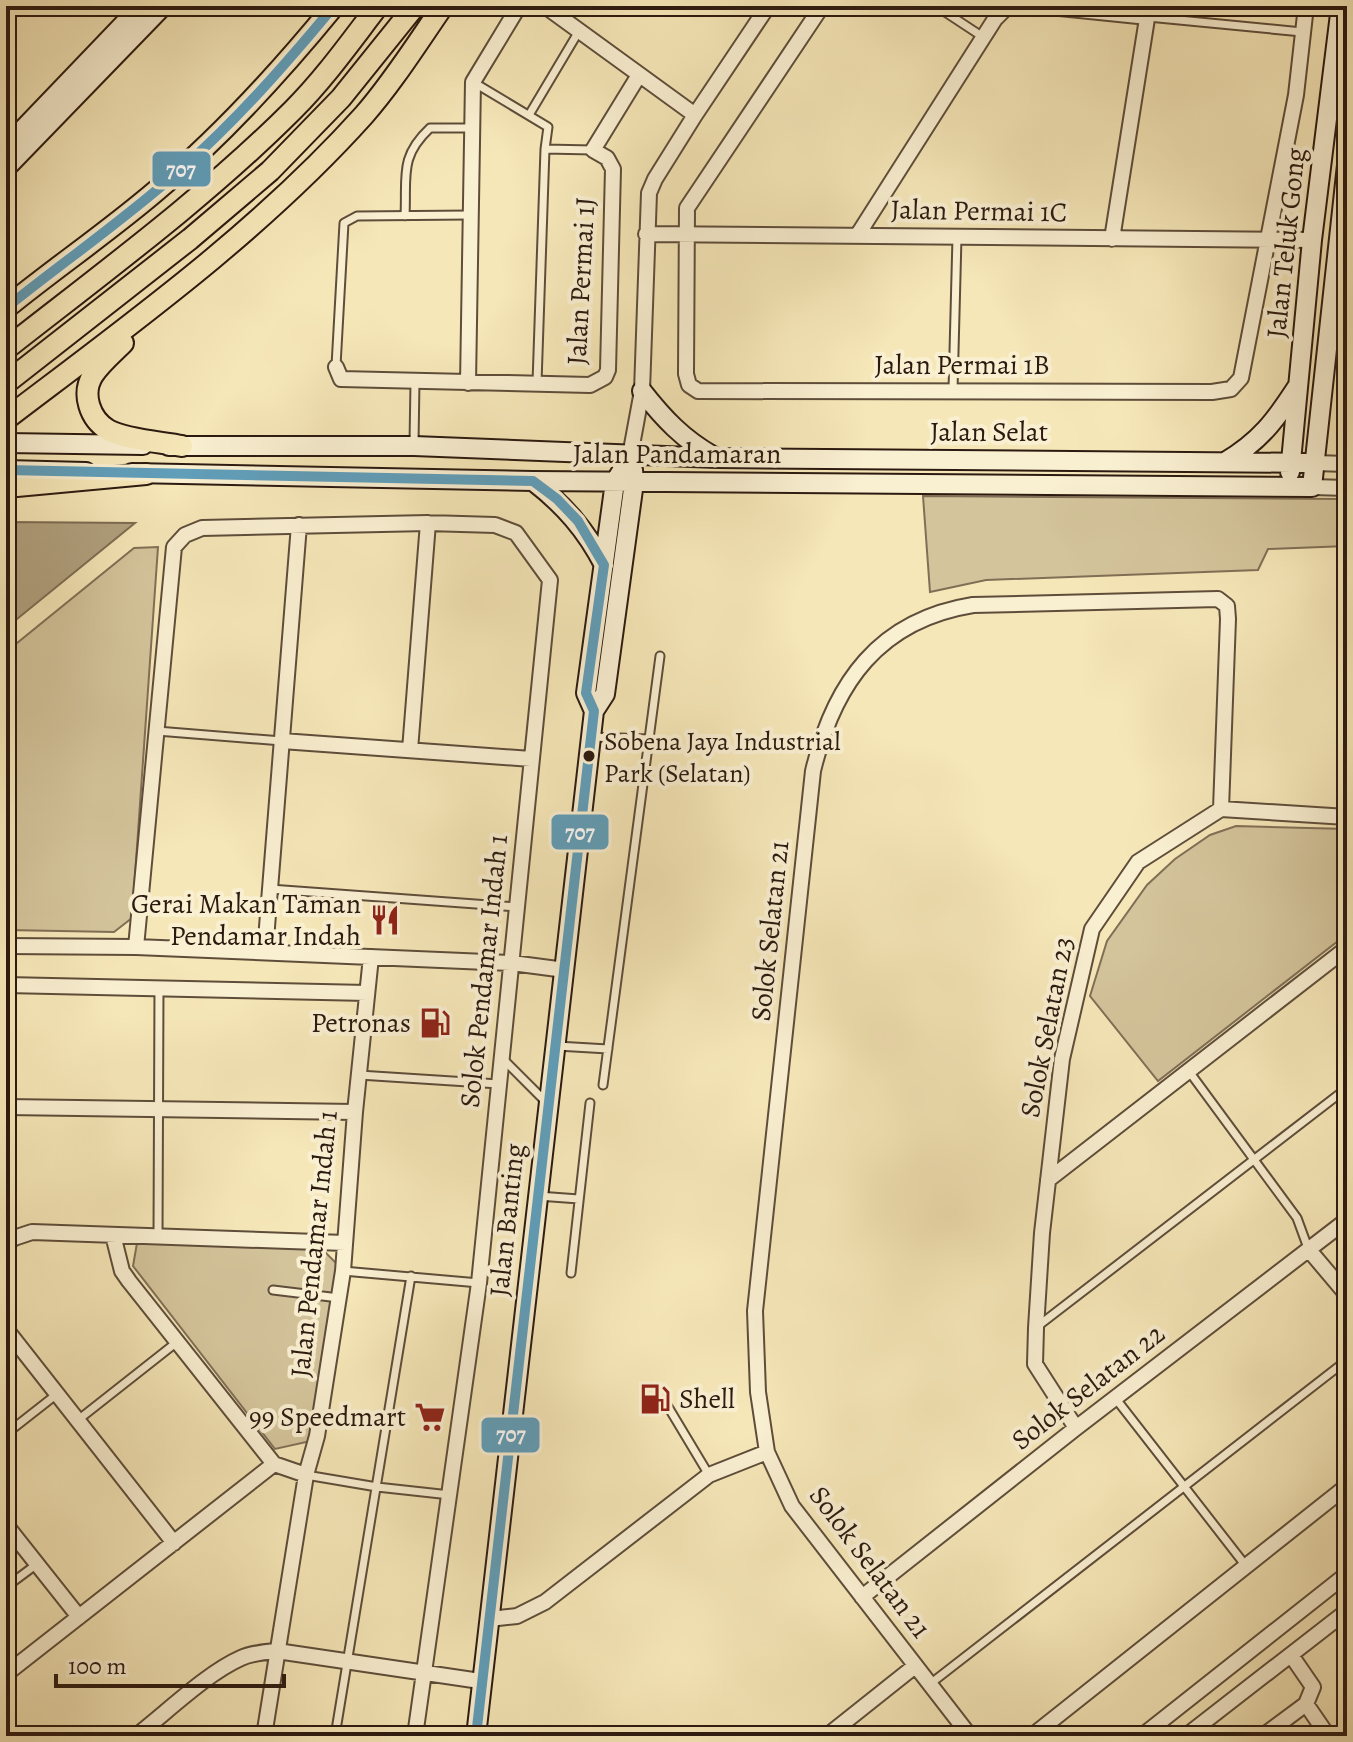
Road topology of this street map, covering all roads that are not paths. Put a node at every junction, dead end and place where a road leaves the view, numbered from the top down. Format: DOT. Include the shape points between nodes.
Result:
graph roads {
  1 [pos="141,6"];
  2 [pos="163,6"];
  3 [pos="334,6"];
  4 [pos="378,6"];
  5 [pos="415,6"];
  6 [pos="443,6"];
  7 [pos="519,6"];
  8 [pos="545,6"];
  9 [pos="768,6"];
  10 [pos="822,6"];
  11 [pos="936,6"];
  12 [pos="1008,6"];
  13 [pos="1040,6"];
  14 [pos="1306,6"];
  15 [pos="1341,6"];
  16 [pos="1148,12"];
  17 [pos="579,31"];
  18 [pos="1302,32"];
  19 [pos="983,37"];
  20 [pos="639,75"];
  21 [pos="473,82"];
  22 [pos="529,115"];
  23 [pos="695,115"];
  24 [pos="473,128"];
  25 [pos="6,147"];
  26 [pos="545,149"];
  27 [pos="593,150"];
  28 [pos="1347,165"];
  29 [pos="6,168"];
  30 [pos="472,215"];
  31 [pos="405,216"];
  32 [pos="646,234"];
  33 [pos="686,235"];
  34 [pos="857,236"];
  35 [pos="957,237"];
  36 [pos="1112,239"];
  37 [pos="1269,240"];
  38 [pos="1312,240"];
  39 [pos="167,297"];
  40 [pos="6,308"];
  41 [pos="6,349"];
  42 [pos="336,367"];
  43 [pos="415,382"];
  44 [pos="6,383"];
  45 [pos="468,383"];
  46 [pos="537,385"];
  47 [pos="1299,385"];
  48 [pos="953,390"];
  49 [pos="642,391"];
  50 [pos="6,419"];
  51 [pos="6,443"];
  52 [pos="182,446"];
  53 [pos="414,446"];
  54 [pos="630,456"];
  55 [pos="716,458"];
  56 [pos="1225,462"];
  57 [pos="1291,463"];
  58 [pos="1315,463"];
  59 [pos="1347,464"];
  60 [pos="6,470"];
  61 [pos="146,474"];
  62 [pos="533,481"];
  63 [pos="625,482"];
  64 [pos="6,487"];
  65 [pos="1289,487"];
  66 [pos="1312,487"];
  67 [pos="1347,488"];
  68 [pos="428,523"];
  69 [pos="299,525"];
  70 [pos="604,565"];
  71 [pos="660,656"];
  72 [pos="594,711"];
  73 [pos="157,731"];
  74 [pos="591,737"];
  75 [pos="649,739"];
  76 [pos="282,741"];
  77 [pos="410,750"];
  78 [pos="531,759"];
  79 [pos="1221,809"];
  80 [pos="1347,817"];
  81 [pos="270,889"];
  82 [pos="517,907"];
  83 [pos="6,946"];
  84 [pos="136,947"];
  85 [pos="1347,948"];
  86 [pos="265,952"];
  87 [pos="371,957"];
  88 [pos="512,963"];
  89 [pos="565,970"];
  90 [pos="6,985"];
  91 [pos="159,988"];
  92 [pos="367,993"];
  93 [pos="555,1046"];
  94 [pos="608,1049"];
  95 [pos="502,1058"];
  96 [pos="1188,1070"];
  97 [pos="359,1075"];
  98 [pos="499,1084"];
  99 [pos="603,1085"];
  100 [pos="1347,1088"];
  101 [pos="590,1103"];
  102 [pos="548,1104"];
  103 [pos="6,1107"];
  104 [pos="161,1110"];
  105 [pos="355,1112"];
  106 [pos="1255,1162"];
  107 [pos="1048,1180"];
  108 [pos="538,1196"];
  109 [pos="579,1199"];
  110 [pos="1347,1220"];
  111 [pos="113,1235"];
  112 [pos="158,1236"];
  113 [pos="345,1243"];
  114 [pos="6,1244"];
  115 [pos="1309,1250"];
  116 [pos="343,1271"];
  117 [pos="571,1273"];
  118 [pos="411,1276"];
  119 [pos="479,1283"];
  120 [pos="273,1290"];
  121 [pos="1347,1295"];
  122 [pos="339,1298"];
  123 [pos="1036,1328"];
  124 [pos="6,1329"];
  125 [pos="177,1342"];
  126 [pos="1347,1360"];
  127 [pos="57,1394"];
  128 [pos="1116,1399"];
  129 [pos="667,1405"];
  130 [pos="77,1420"];
  131 [pos="1076,1428"];
  132 [pos="6,1434"];
  133 [pos="767,1452"];
  134 [pos="274,1464"];
  135 [pos="306,1475"];
  136 [pos="709,1475"];
  137 [pos="1347,1486"];
  138 [pos="377,1487"];
  139 [pos="1185,1487"];
  140 [pos="450,1495"];
  141 [pos="6,1525"];
  142 [pos="174,1543"];
  143 [pos="37,1564"];
  144 [pos="1246,1566"];
  145 [pos="1347,1574"];
  146 [pos="6,1587"];
  147 [pos="862,1597"];
  148 [pos="1347,1611"];
  149 [pos="79,1617"];
  150 [pos="489,1619"];
  151 [pos="277,1651"];
  152 [pos="1291,1655"];
  153 [pos="349,1660"];
  154 [pos="915,1666"];
  155 [pos="423,1672"];
  156 [pos="6,1674"];
  157 [pos="480,1681"];
  158 [pos="930,1684"];
  159 [pos="1306,1704"];
  160 [pos="136,1736"];
  161 [pos="264,1736"];
  162 [pos="335,1736"];
  163 [pos="415,1736"];
  164 [pos="476,1736"];
  165 [pos="827,1736"];
  166 [pos="970,1736"];
  167 [pos="1032,1736"];
  168 [pos="1142,1736"];
  169 [pos="1186,1736"];
  170 [pos="1263,1736"];
  171 [pos="1328,1736"];
  1 -- 25 [label="main road"];
  2 -- 29 [label="main road"];
  3 -- 40 [label="main road" via="227,127 155,192"];
  4 -- 41 [label="main road" via="295,108 188,207"];
  5 -- 44 [label="main road" via="341,98 270,171"];
  6 -- 39 [label="main road" via="366,112 302,180"];
  7 -- 21 [label="street"];
  8 -- 17 [label="street"];
  9 -- 23 [label="street"];
  10 -- 33 [label="street" via="687,208"];
  11 -- 19 [label="lane"];
  12 -- 19 [label="street"];
  13 -- 16 [label="street"];
  14 -- 18 [label="street, Jalan Permai 1B"];
  15 -- 38 [label="main road, Jalan Teluk Gong"];
  16 -- 18 [label="lane"];
  16 -- 36 [label="street"];
  17 -- 20 [label="street"];
  17 -- 22 [label="lane"];
  18 -- 37 [label="street, Jalan Permai 1B"];
  19 -- 34 [label="street"];
  20 -- 23 [label="street"];
  20 -- 27 [label="street"];
  21 -- 22 [label="lane"];
  21 -- 24 [label="street"];
  22 -- 26 [label="lane" via="548,127"];
  23 -- 32 [label="street" via="649,193"];
  24 -- 30 [label="street"];
  24 -- 31 [label="lane" via="430,128 413,145"];
  26 -- 27 [label="lane"];
  26 -- 46 [label="lane"];
  27 -- 46 [label="street, Jalan Permai 1J" via="613,169 608,370 590,385"];
  28 -- 58 [label="main road, Jalan Teluk Gong"];
  30 -- 31 [label="lane"];
  30 -- 45 [label="street"];
  31 -- 42 [label="lane" via="357,216 344,223"];
  32 -- 33 [label="street, Jalan Permai 1C"];
  32 -- 49 [label="street"];
  33 -- 34 [label="street, Jalan Permai 1C"];
  33 -- 48 [label="street, Jalan Permai 1B" via="686,374 698,391"];
  34 -- 35 [label="street, Jalan Permai 1C"];
  35 -- 36 [label="street, Jalan Permai 1C"];
  35 -- 48 [label="lane"];
  36 -- 37 [label="street, Jalan Permai 1C"];
  37 -- 38 [label="street, Jalan Permai 1C"];
  37 -- 48 [label="street, Jalan Permai 1B" via="1241,378 1231,389"];
  38 -- 47 [label="main road, Jalan Teluk Gong"];
  39 -- 50 [label="main road"];
  39 -- 52 [label="main road" via="93,376 87,400 107,429"];
  42 -- 43 [label="street, Jalan Permai 1J" via="341,379"];
  43 -- 45 [label="street, Jalan Permai 1J"];
  43 -- 53 [label="lane"];
  45 -- 46 [label="street, Jalan Permai 1J"];
  47 -- 56 [label="main road" via="1266,431"];
  47 -- 57 [label="main road, Jalan Teluk Gong"];
  49 -- 54 [label="street"];
  49 -- 55 [label="main road" via="688,442"];
  51 -- 52 [label="main road, Jalan Pandamaran"];
  52 -- 53 [label="main road, Jalan Pandamaran"];
  53 -- 54 [label="main road, Jalan Pandamaran"];
  54 -- 55 [label="main road, Jalan Selat"];
  54 -- 63 [label="main road, Jalan Banting"];
  55 -- 56 [label="main road, Jalan Selat"];
  56 -- 57 [label="main road, Jalan Selat"];
  57 -- 58 [label="main road, Jalan Selat"];
  57 -- 65 [label="main road, Jalan Teluk Gong"];
  58 -- 59 [label="street, Jalan Selat"];
  58 -- 66 [label="main road, Jalan Teluk Gong"];
  60 -- 61 [label="main road, Jalan Pandamaran"];
  61 -- 62 [label="main road, Jalan Pandamaran"];
  61 -- 64 [label="main road"];
  62 -- 63 [label="main road, Jalan Pandamaran"];
  62 -- 70 [label="main road" via="578,521"];
  63 -- 65 [label="main road, Jalan Pandamaran"];
  63 -- 70 [label="main road, Jalan Banting"];
  63 -- 72 [label="main road, Jalan Banting" via="605,694"];
  65 -- 66 [label="main road, Jalan Pandamaran"];
  66 -- 67 [label="street, Jalan Pandamaran"];
  68 -- 69 [label="street, Solok Pendamar Indah 1"];
  68 -- 77 [label="street"];
  68 -- 78 [label="street, Solok Pendamar Indah 1" via="495,525 516,533 550,580"];
  69 -- 73 [label="street, Solok Pendamar Indah 1" via="202,528 174,547"];
  69 -- 76 [label="street"];
  70 -- 72 [label="main road, Jalan Banting" via="586,693"];
  71 -- 75 [label="lane"];
  72 -- 74 [label="main road, Jalan Banting"];
  73 -- 76 [label="lane"];
  73 -- 84 [label="street"];
  74 -- 75 [label="lane"];
  74 -- 89 [label="main road, Jalan Banting"];
  75 -- 94 [label="lane"];
  76 -- 77 [label="street"];
  76 -- 81 [label="street"];
  77 -- 78 [label="street"];
  78 -- 82 [label="street, Solok Pendamar Indah 1"];
  79 -- 80 [label="street"];
  79 -- 107 [label="street, Solok Selatan 23" via="1138,862 1092,929 1062,1059"];
  79 -- 133 [label="street, Solok Selatan 21" via="1228,619 1227,606 1218,599 946,610 902,629 846,685 813,771 755,1311"];
  81 -- 82 [label="lane"];
  81 -- 86 [label="street"];
  82 -- 88 [label="street, Solok Pendamar Indah 1"];
  83 -- 84 [label="street"];
  84 -- 86 [label="street"];
  85 -- 96 [label="street"];
  86 -- 87 [label="street"];
  87 -- 88 [label="street"];
  87 -- 92 [label="street, Jalan Pendamar Indah 1"];
  88 -- 89 [label="street"];
  88 -- 95 [label="street, Solok Pendamar Indah 1"];
  89 -- 93 [label="main road, Jalan Banting"];
  90 -- 91 [label="street"];
  91 -- 92 [label="street"];
  91 -- 104 [label="lane"];
  92 -- 97 [label="street, Jalan Pendamar Indah 1"];
  93 -- 94 [label="lane"];
  93 -- 102 [label="main road, Jalan Banting"];
  94 -- 99 [label="lane"];
  95 -- 98 [label="street, Solok Pendamar Indah 1"];
  95 -- 102 [label="lane"];
  96 -- 106 [label="lane"];
  96 -- 107 [label="street"];
  97 -- 98 [label="lane"];
  97 -- 105 [label="street, Jalan Pendamar Indah 1"];
  98 -- 119 [label="street, Solok Pendamar Indah 1"];
  100 -- 106 [label="lane"];
  101 -- 109 [label="lane"];
  102 -- 108 [label="main road, Jalan Banting"];
  103 -- 104 [label="street"];
  104 -- 105 [label="street"];
  104 -- 112 [label="lane"];
  105 -- 113 [label="street, Jalan Pendamar Indah 1"];
  106 -- 115 [label="lane" via="1297,1218"];
  106 -- 123 [label="lane"];
  107 -- 123 [label="street, Solok Selatan 23"];
  108 -- 109 [label="lane"];
  108 -- 150 [label="main road, Jalan Banting"];
  109 -- 117 [label="lane"];
  110 -- 115 [label="street, Solok Selatan 22"];
  111 -- 112 [label="street"];
  111 -- 114 [label="street" via="32,1232"];
  111 -- 125 [label="street" via="122,1271"];
  112 -- 113 [label="street"];
  113 -- 116 [label="street, Jalan Pendamar Indah 1"];
  115 -- 121 [label="street"];
  115 -- 128 [label="street, Solok Selatan 22"];
  116 -- 118 [label="lane"];
  116 -- 122 [label="street, Jalan Pendamar Indah 1"];
  118 -- 119 [label="lane"];
  118 -- 138 [label="lane"];
  119 -- 140 [label="street, Solok Pendamar Indah 1"];
  120 -- 122 [label="lane"];
  122 -- 135 [label="street, Jalan Pendamar Indah 1"];
  123 -- 131 [label="street, Solok Selatan 23" via="1035,1364"];
  124 -- 127 [label="street"];
  125 -- 130 [label="lane"];
  125 -- 134 [label="street"];
  126 -- 139 [label="lane"];
  127 -- 130 [label="street"];
  127 -- 132 [label="lane"];
  128 -- 131 [label="street, Solok Selatan 22"];
  128 -- 139 [label="lane"];
  129 -- 136 [label="lane"];
  130 -- 142 [label="street"];
  131 -- 147 [label="street, Solok Selatan 22"];
  133 -- 136 [label="street"];
  133 -- 147 [label="street, Solok Selatan 21" via="792,1506"];
  134 -- 135 [label="street"];
  134 -- 142 [label="street"];
  135 -- 138 [label="lane"];
  135 -- 151 [label="street, Jalan Pendamar Indah 1"];
  136 -- 150 [label="street" via="545,1602 517,1616"];
  137 -- 144 [label="street"];
  138 -- 140 [label="lane"];
  138 -- 153 [label="lane"];
  139 -- 144 [label="lane"];
  139 -- 158 [label="lane"];
  140 -- 155 [label="street, Solok Pendamar Indah 1"];
  141 -- 143 [label="street"];
  142 -- 149 [label="street"];
  143 -- 146 [label="lane"];
  143 -- 149 [label="street"];
  144 -- 167 [label="street"];
  145 -- 168 [label="street"];
  147 -- 154 [label="street, Solok Selatan 21"];
  148 -- 152 [label="street"];
  149 -- 156 [label="street"];
  150 -- 157 [label="main road, Jalan Banting"];
  151 -- 153 [label="street"];
  151 -- 160 [label="street" via="243,1657 223,1668"];
  151 -- 161 [label="street, Jalan Pendamar Indah 1"];
  152 -- 159 [label="street" via="1313,1687"];
  152 -- 169 [label="street"];
  153 -- 155 [label="street"];
  153 -- 162 [label="lane"];
  154 -- 158 [label="street, Solok Selatan 21"];
  154 -- 165 [label="street"];
  155 -- 157 [label="street"];
  155 -- 163 [label="street, Solok Pendamar Indah 1"];
  157 -- 164 [label="main road, Jalan Banting"];
  158 -- 166 [label="street, Solok Selatan 21"];
  159 -- 170 [label="street"];
  159 -- 171 [label="street"];
}
